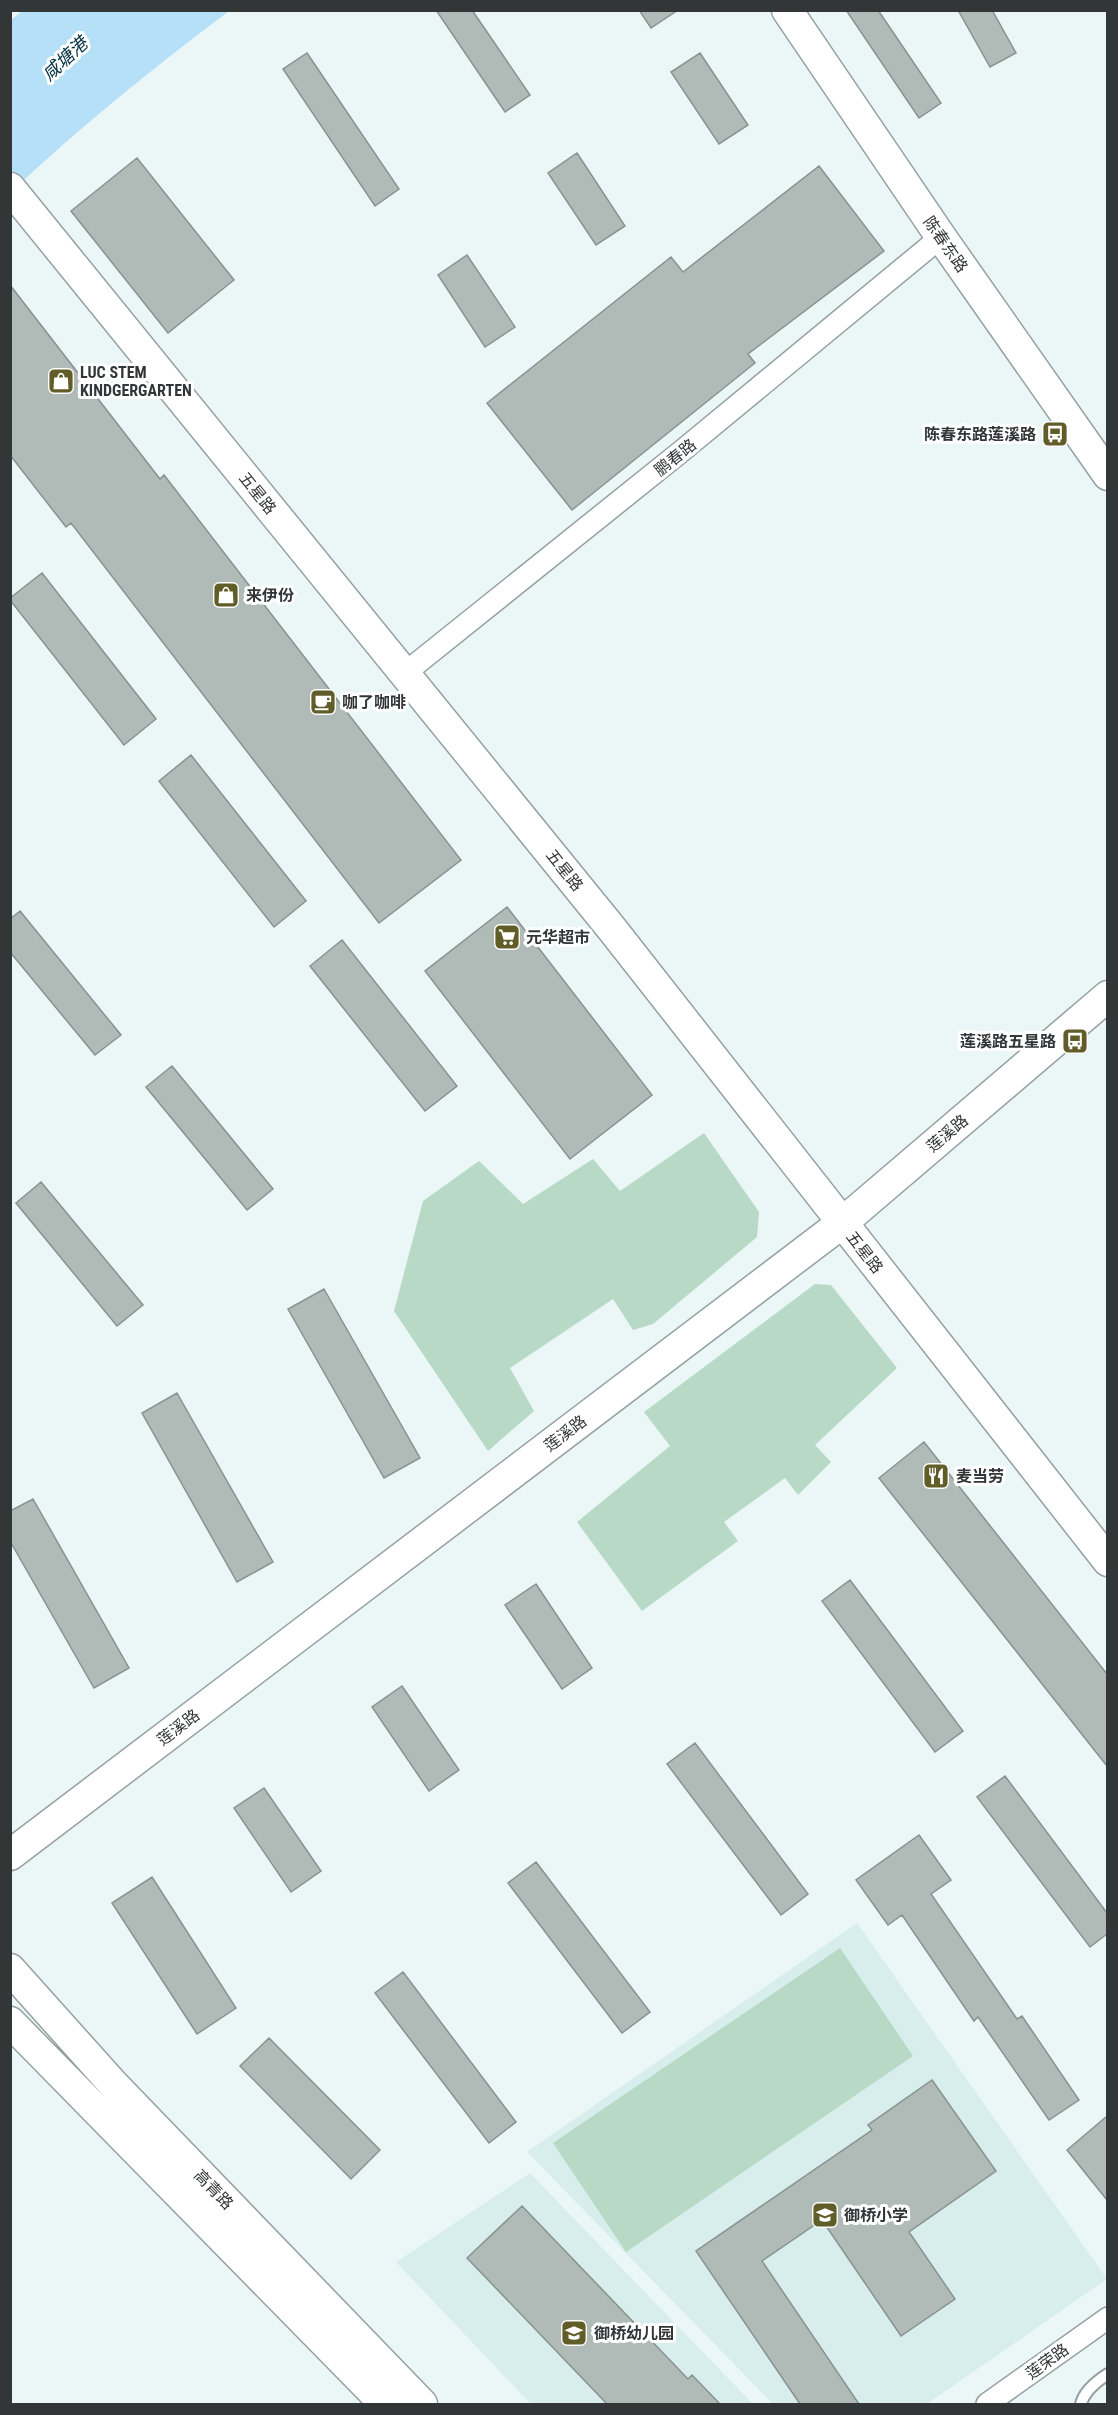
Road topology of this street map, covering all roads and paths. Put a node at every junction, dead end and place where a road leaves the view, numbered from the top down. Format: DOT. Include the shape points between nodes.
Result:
graph roads {
  1 [pos="787,10"];
  2 [pos="18,196"];
  3 [pos="941,237"];
  4 [pos="1107,475"];
  5 [pos="405,673"];
  6 [pos="1107,996"];
  7 [pos="842,1223"];
  8 [pos="1107,1561"];
  9 [pos="10,1855"];
  10 [pos="10,1969"];
  11 [pos="10,2022"];
  12 [pos="1107,2318"];
  13 [pos="1107,2374"];
  14 [pos="385,2404"];
  15 [pos="422,2404"];
  16 [pos="987,2404"];
  17 [pos="1081,2404"];
  1 -- 3 [label="street, 陈春东路"];
  2 -- 5 [label="street, 五星路"];
  3 -- 4 [label="street, 陈春东路"];
  3 -- 5 [label="street, 鹏春路"];
  5 -- 7 [label="street, 五星路"];
  6 -- 7 [label="street, 莲溪路"];
  7 -- 8 [label="street, 五星路"];
  7 -- 9 [label="street, 莲溪路"];
  10 -- 15 [label="street, 高青路" via="114,2085"];
  11 -- 14 [label="street, 高青路"];
  12 -- 16 [label="street, 莲荣路"];
  13 -- 17 [label="lane"];
}
